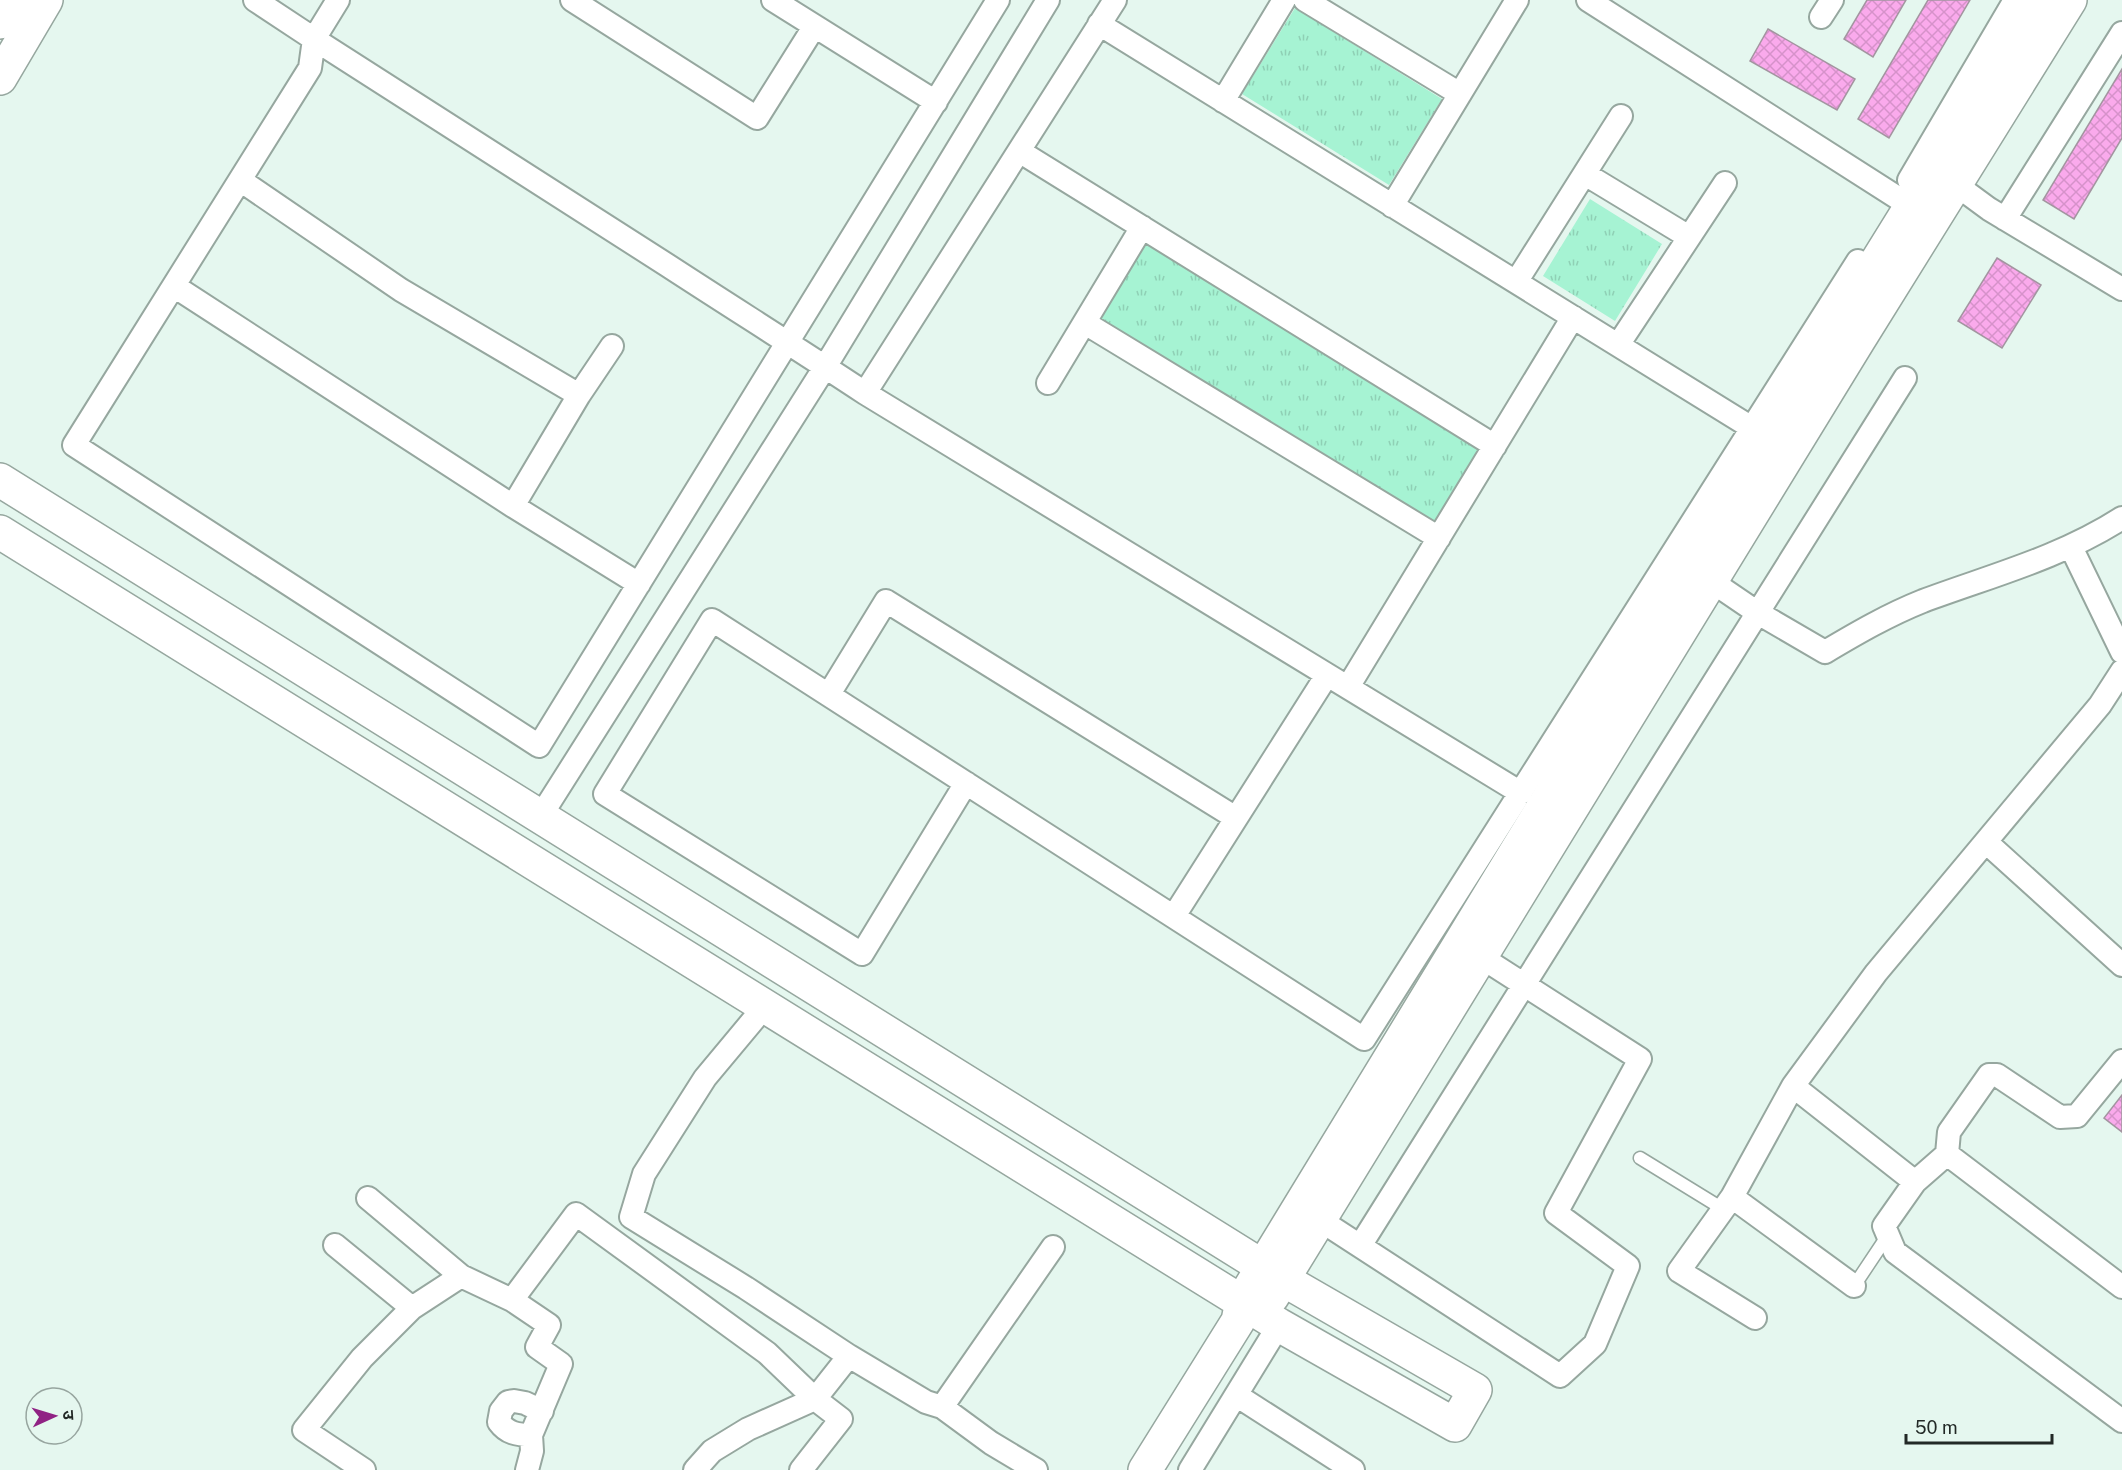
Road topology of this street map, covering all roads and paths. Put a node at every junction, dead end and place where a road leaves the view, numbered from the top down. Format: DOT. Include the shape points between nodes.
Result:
graph roads {
  1 [pos="14,0"];
  2 [pos="46,0"];
  3 [pos="255,0"];
  4 [pos="338,0"];
  5 [pos="572,0"];
  6 [pos="773,0"];
  7 [pos="998,0"];
  8 [pos="1048,0"];
  9 [pos="1115,0"];
  10 [pos="1284,0"];
  11 [pos="1305,0"];
  12 [pos="1517,0"];
  13 [pos="1588,0"];
  14 [pos="2015,0"];
  15 [pos="2039,0"];
  16 [pos="2070,0"];
  17 [pos="0,22"];
  18 [pos="1099,24"];
  19 [pos="814,27"];
  20 [pos="2122,33"];
  21 [pos="314,39"];
  22 [pos="0,78"];
  23 [pos="1460,94"];
  24 [pos="1223,101"];
  25 [pos="936,102"];
  26 [pos="1621,116"];
  27 [pos="1019,151"];
  28 [pos="1585,174"];
  29 [pos="240,180"];
  30 [pos="1725,183"];
  31 [pos="1955,184"];
  32 [pos="1898,198"];
  33 [pos="1392,206"];
  34 [pos="2005,219"];
  35 [pos="1142,227"];
  36 [pos="1689,237"];
  37 [pos="1516,282"];
  38 [pos="174,286"];
  39 [pos="2122,289"];
  40 [pos="1574,317"];
  41 [pos="1085,323"];
  42 [pos="788,343"];
  43 [pos="1618,345"];
  44 [pos="612,346"];
  45 [pos="825,367"];
  46 [pos="1905,378"];
  47 [pos="1048,383"];
  48 [pos="865,393"];
  49 [pos="579,395"];
  50 [pos="1752,428"];
  51 [pos="1495,446"];
  52 [pos="0,480"];
  53 [pos="513,506"];
  54 [pos="2122,518"];
  55 [pos="0,532"];
  56 [pos="1439,538"];
  57 [pos="2071,547"];
  58 [pos="1711,581"];
  59 [pos="639,584"];
  60 [pos="1758,613"];
  61 [pos="2122,652"];
  62 [pos="2122,671"];
  63 [pos="1327,675"];
  64 [pos="1348,687"];
  65 [pos="829,694"];
  66 [pos="966,783"];
  67 [pos="1521,793"];
  68 [pos="540,817"];
  69 [pos="1236,818"];
  70 [pos="1986,842"];
  71 [pos="1174,916"];
  72 [pos="1481,957"];
  73 [pos="2122,965"];
  74 [pos="1524,985"];
  75 [pos="765,1006"];
  76 [pos="2122,1061"];
  77 [pos="1793,1086"];
  78 [pos="1947,1154"];
  79 [pos="1640,1158"];
  80 [pos="1915,1182"];
  81 [pos="368,1198"];
  82 [pos="1728,1203"];
  83 [pos="631,1217"];
  84 [pos="1320,1220"];
  85 [pos="603,1234"];
  86 [pos="1888,1235"];
  87 [pos="335,1245"];
  88 [pos="1360,1246"];
  89 [pos="1053,1247"];
  90 [pos="1273,1274"];
  91 [pos="461,1276"];
  92 [pos="1854,1286"];
  93 [pos="2122,1287"];
  94 [pos="512,1300"];
  95 [pos="412,1308"];
  96 [pos="1255,1315"];
  97 [pos="1755,1318"];
  98 [pos="849,1356"];
  99 [pos="1236,1395"];
  100 [pos="815,1399"];
  101 [pos="942,1407"];
  102 [pos="543,1411"];
  103 [pos="2122,1421"];
  104 [pos="531,1435"];
  105 [pos="364,1470"];
  106 [pos="527,1470"];
  107 [pos="695,1470"];
  108 [pos="801,1470"];
  109 [pos="1036,1470"];
  110 [pos="1145,1470"];
  111 [pos="1190,1470"];
  112 [pos="1353,1470"];
  1 -- 17 [label="street"];
  2 -- 22 [label="street"];
  3 -- 21 [label="street"];
  4 -- 21 [label="street"];
  5 -- 19 [label="street" via="758,118"];
  6 -- 19 [label="street"];
  7 -- 25 [label="street"];
  8 -- 45 [label="street"];
  9 -- 18 [label="street"];
  10 -- 24 [label="street"];
  11 -- 23 [label="street"];
  12 -- 23 [label="street"];
  13 -- 32 [label="street"];
  14 -- 32 [label="street"];
  15 -- 90 [label="street" via="1835,328"];
  16 -- 31 [label="street"];
  18 -- 24 [label="street"];
  18 -- 27 [label="street"];
  19 -- 25 [label="street"];
  20 -- 34 [label="street"];
  21 -- 29 [label="street" via="310,68"];
  21 -- 42 [label="street"];
  23 -- 33 [label="street"];
  24 -- 33 [label="street"];
  25 -- 42 [label="street"];
  26 -- 28 [label="street"];
  27 -- 35 [label="street"];
  27 -- 48 [label="street"];
  28 -- 36 [label="street"];
  28 -- 37 [label="street"];
  29 -- 38 [label="street"];
  29 -- 49 [label="street" via="401,290"];
  30 -- 36 [label="street"];
  31 -- 34 [label="street"];
  31 -- 58 [label="street"];
  32 -- 50 [label="street"];
  33 -- 37 [label="street"];
  34 -- 39 [label="street"];
  35 -- 41 [label="street"];
  35 -- 51 [label="street"];
  36 -- 43 [label="street"];
  37 -- 40 [label="street"];
  38 -- 53 [label="street"];
  38 -- 59 [label="street" via="74,445 539,746"];
  40 -- 43 [label="street"];
  40 -- 51 [label="street"];
  41 -- 47 [label="street"];
  41 -- 56 [label="street"];
  42 -- 45 [label="street"];
  42 -- 59 [label="street"];
  43 -- 50 [label="street"];
  44 -- 49 [label="street"];
  45 -- 48 [label="street"];
  45 -- 68 [label="street"];
  46 -- 60 [label="street"];
  48 -- 63 [label="street"];
  49 -- 53 [label="street"];
  50 -- 67 [label="street"];
  51 -- 56 [label="street"];
  52 -- 68 [label="street"];
  53 -- 59 [label="street"];
  54 -- 57 [label="street"];
  55 -- 75 [label="street"];
  56 -- 64 [label="street"];
  57 -- 60 [label="street" via="1922,601 1825,652"];
  57 -- 61 [label="street"];
  58 -- 60 [label="street"];
  58 -- 72 [label="street"];
  60 -- 74 [label="street"];
  62 -- 70 [label="street" via="2100,705"];
  63 -- 64 [label="street"];
  63 -- 69 [label="street"];
  64 -- 67 [label="street"];
  65 -- 66 [label="street"];
  65 -- 66 [label="street" via="712,620 605,794 862,954"];
  65 -- 69 [label="street" via="886,601"];
  66 -- 71 [label="street"];
  67 -- 71 [label="street" via="1365,1039"];
  68 -- 90 [label="street"];
  69 -- 71 [label="street"];
  70 -- 73 [label="street"];
  70 -- 77 [label="street" via="1876,973"];
  72 -- 74 [label="street"];
  72 -- 84 [label="street"];
  74 -- 88 [label="street"];
  74 -- 88 [label="street" via="1640,1059 1556,1213 1628,1266 1594,1344 1560,1377"];
  75 -- 83 [label="street" via="705,1078 644,1174"];
  75 -- 96 [label="street"];
  76 -- 78 [label="street" via="2077,1116 2060,1117 1997,1075 1989,1075 1949,1132"];
  77 -- 80 [label="street"];
  77 -- 82 [label="street"];
  78 -- 80 [label="street"];
  78 -- 93 [label="street"];
  79 -- 82 [label="lane"];
  80 -- 86 [label="street" via="1884,1226"];
  81 -- 91 [label="street"];
  82 -- 92 [label="street"];
  82 -- 97 [label="street" via="1679,1271"];
  83 -- 85 [label="street" via="618,1221"];
  83 -- 98 [label="street"];
  84 -- 88 [label="street"];
  84 -- 90 [label="street"];
  85 -- 94 [label="street" via="576,1214"];
  85 -- 100 [label="street" via="767,1353"];
  86 -- 92 [label="lane"];
  86 -- 103 [label="street" via="1895,1252"];
  87 -- 95 [label="street"];
  89 -- 101 [label="street"];
  90 -- 96 [label="street"];
  90 -- 96 [label="street" via="1475,1390 1455,1425"];
  91 -- 94 [label="street"];
  91 -- 95 [label="street"];
  94 -- 102 [label="street" via="549,1325 537,1347 561,1364"];
  95 -- 105 [label="street" via="362,1358 304,1430"];
  96 -- 99 [label="street"];
  96 -- 110 [label="street"];
  98 -- 100 [label="street"];
  98 -- 101 [label="street" via="926,1402"];
  99 -- 111 [label="street"];
  99 -- 112 [label="street"];
  100 -- 107 [label="street" via="730,1440 712,1451"];
  100 -- 108 [label="street" via="841,1419"];
  101 -- 109 [label="street"];
  102 -- 104 [label="street"];
  102 -- 104 [label="street" via="514,1401 501,1411 499,1422 504,1429"];
  104 -- 106 [label="street"];
}
